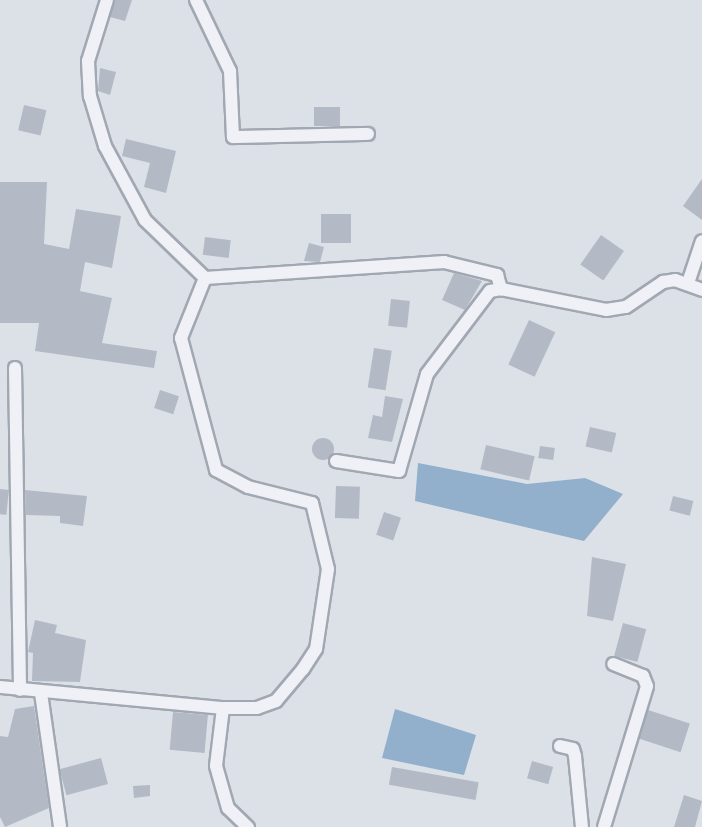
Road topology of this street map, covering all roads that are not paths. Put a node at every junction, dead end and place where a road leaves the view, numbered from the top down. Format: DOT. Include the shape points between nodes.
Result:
graph roads {
  1 [pos="107,0"];
  2 [pos="196,0"];
  3 [pos="368,134"];
  4 [pos="702,241"];
  5 [pos="205,278"];
  6 [pos="688,283"];
  7 [pos="501,289"];
  8 [pos="702,290"];
  9 [pos="15,368"];
  10 [pos="336,461"];
  11 [pos="613,664"];
  12 [pos="0,687"];
  13 [pos="20,690"];
  14 [pos="40,693"];
  15 [pos="223,708"];
  16 [pos="560,746"];
  17 [pos="60,827"];
  18 [pos="248,827"];
  19 [pos="582,827"];
  20 [pos="604,827"];
  1 -- 5 [label="street" via="88,61 90,96 105,146 145,220"];
  2 -- 3 [label="street" via="230,71 233,137"];
  4 -- 6 [label="street"];
  5 -- 7 [label="street" via="444,262 497,275"];
  5 -- 15 [label="street" via="181,338 216,470 248,486 312,503 328,569 316,649 303,669 276,701 256,708"];
  6 -- 7 [label="street" via="663,282 626,307 606,310"];
  6 -- 8 [label="street"];
  7 -- 10 [label="street" via="490,291 427,374 399,471"];
  9 -- 13 [label="street"];
  11 -- 20 [label="street" via="644,676 647,686"];
  12 -- 13 [label="street"];
  13 -- 14 [label="street"];
  14 -- 15 [label="street"];
  14 -- 17 [label="street"];
  15 -- 18 [label="street" via="216,766 228,808"];
  16 -- 19 [label="street" via="573,749"];
}
